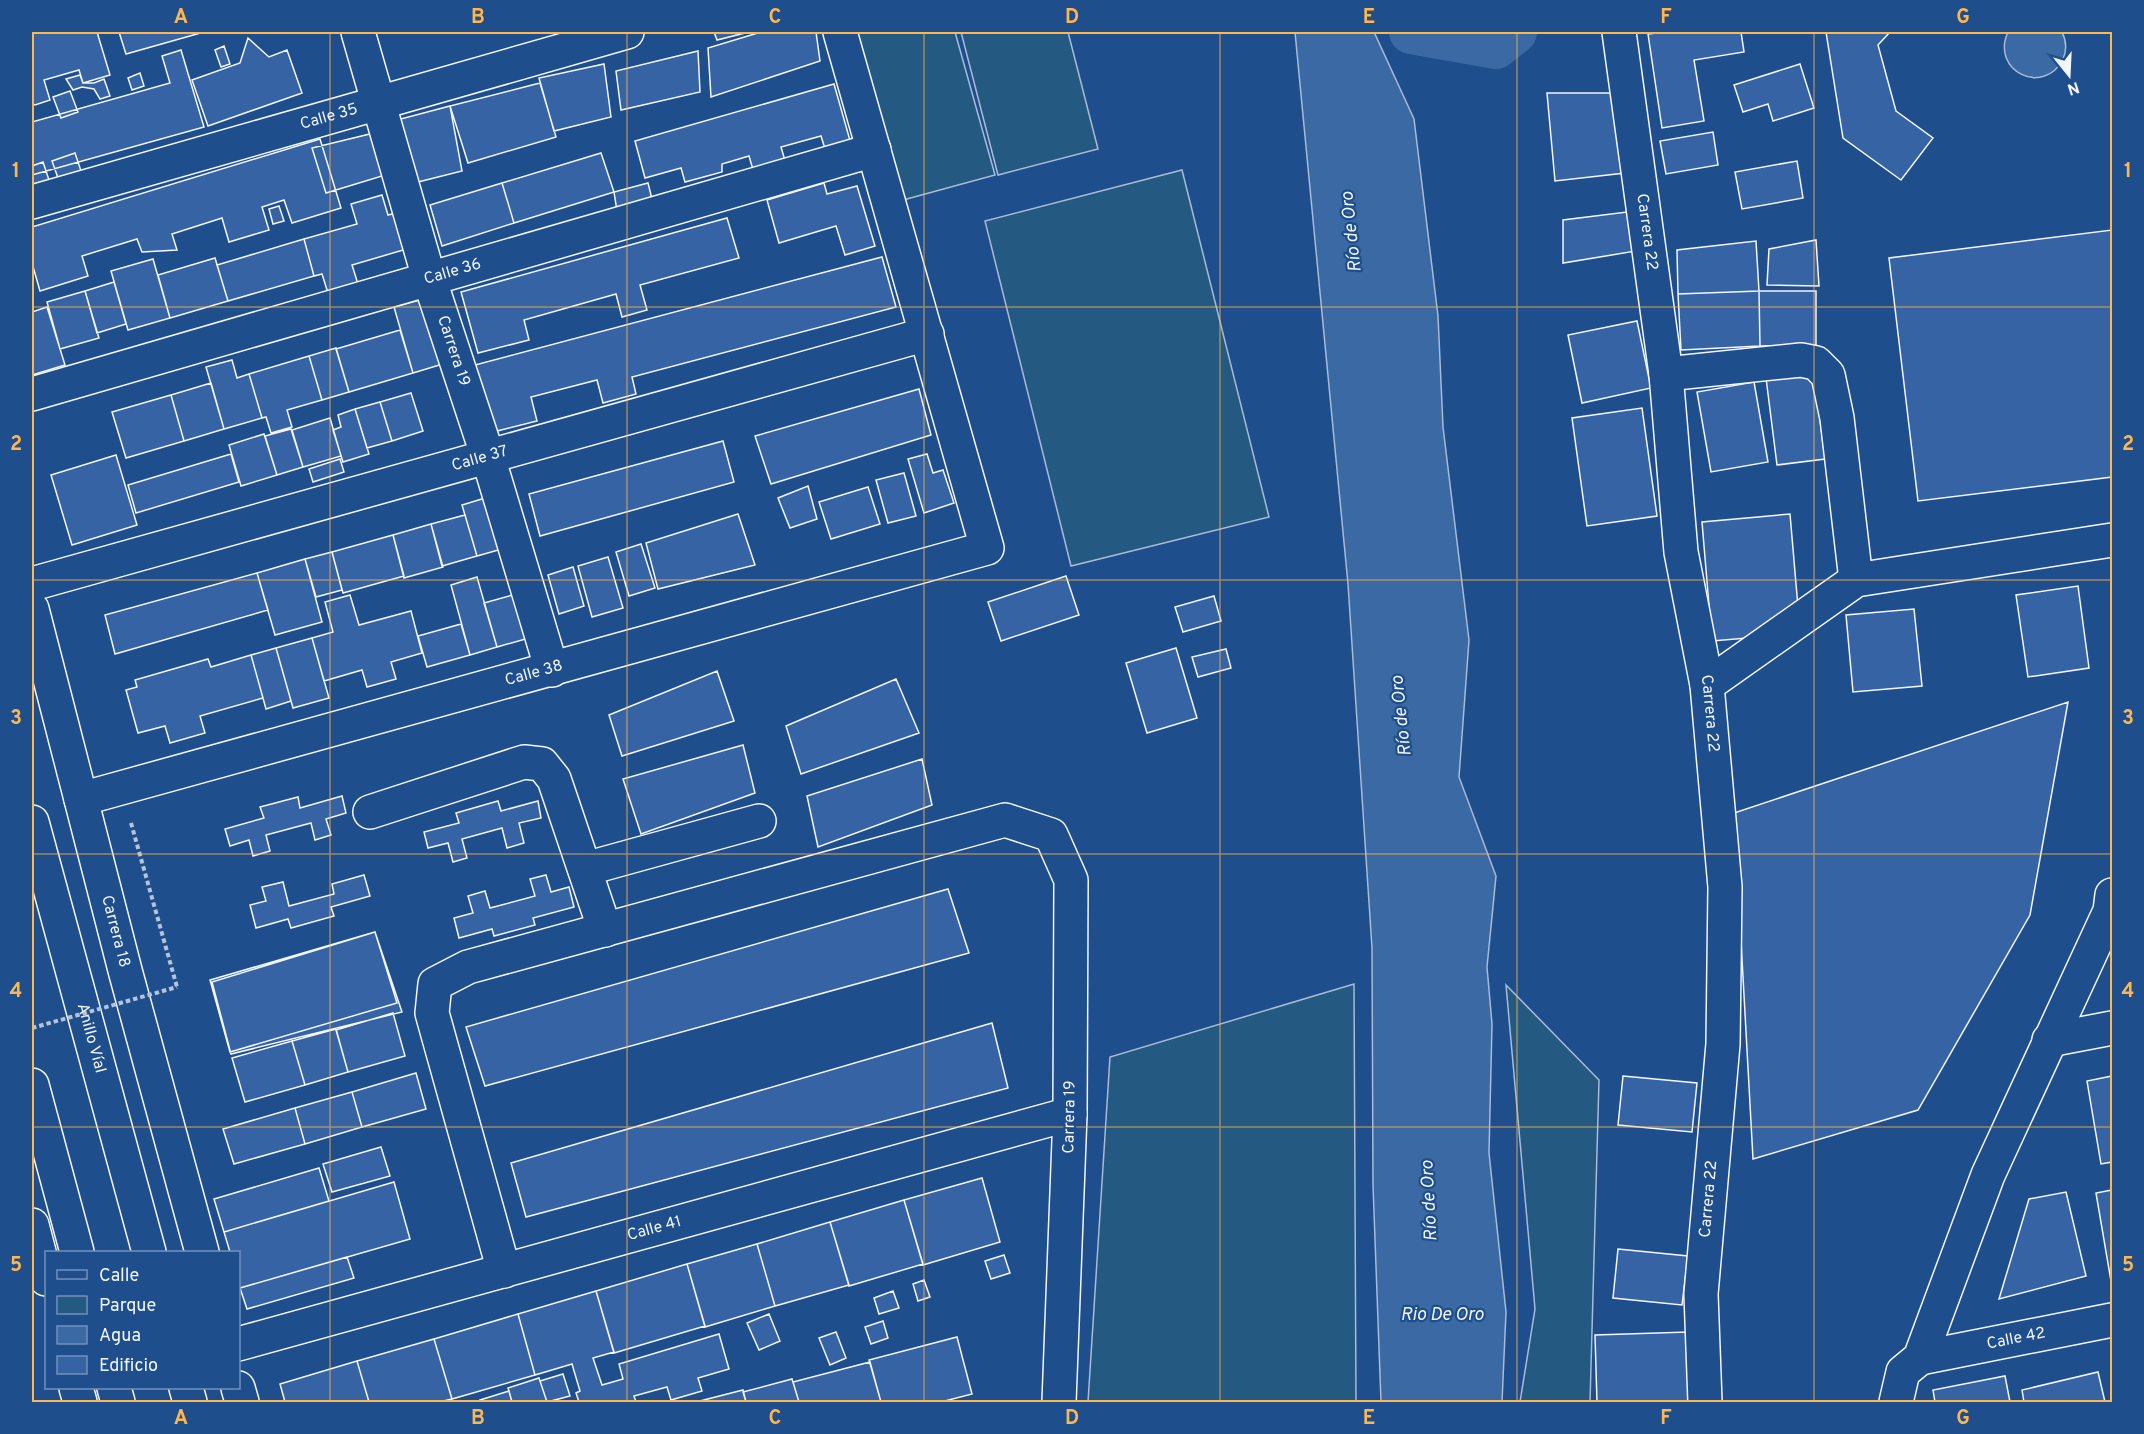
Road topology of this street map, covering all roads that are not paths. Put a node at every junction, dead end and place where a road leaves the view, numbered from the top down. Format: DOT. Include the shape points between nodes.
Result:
graph roads {
  1 [pos="358,32"];
  2 [pos="627,32"];
  3 [pos="840,32"];
  4 [pos="1620,32"];
  5 [pos="379,103"];
  6 [pos="874,150"];
  7 [pos="32,202"];
  8 [pos="429,278"];
  9 [pos="927,334"];
  10 [pos="1666,374"];
  11 [pos="32,394"];
  12 [pos="488,457"];
  13 [pos="2112,540"];
  14 [pos="1856,580"];
  15 [pos="32,584"];
  16 [pos="32,609"];
  17 [pos="552,670"];
  18 [pos="1707,685"];
  19 [pos="81,799"];
  20 [pos="370,812"];
  21 [pos="759,821"];
  22 [pos="32,822"];
  23 [pos="585,869"];
  24 [pos="2112,895"];
  25 [pos="605,930"];
  26 [pos="2112,1028"];
  27 [pos="2049,1040"];
  28 [pos="32,1085"];
  29 [pos="1070,1114"];
  30 [pos="34,1241"];
  31 [pos="77,1251"];
  32 [pos="149,1251"];
  33 [pos="202,1251"];
  34 [pos="504,1271"];
  35 [pos="45,1276"];
  36 [pos="2112,1320"];
  37 [pos="240,1343"];
  38 [pos="1920,1358"];
  39 [pos="1059,1402"];
  40 [pos="1704,1402"];
  41 [pos="1896,1402"];
  1 -- 5 [label="main road, Carrera 19"];
  2 -- 5 [label="main road, Calle 35"];
  3 -- 6 [label="main road"];
  4 -- 10 [label="main road, Carrera 22"];
  5 -- 7 [label="main road, Calle 35"];
  5 -- 8 [label="main road, Carrera 19"];
  6 -- 8 [label="main road, Calle 36"];
  6 -- 9 [label="main road"];
  8 -- 11 [label="main road, Calle 36"];
  8 -- 12 [label="main road, Carrera 19"];
  9 -- 12 [label="main road, Calle 37"];
  9 -- 17 [label="main road, Calle 38" via="987,548"];
  10 -- 14 [label="main road" via="1801,360 1816,363 1828,375 1837,417"];
  10 -- 18 [label="main road, Carrera 22" via="1681,552"];
  12 -- 15 [label="main road, Calle 37"];
  12 -- 17 [label="main road, Carrera 19"];
  13 -- 14 [label="main road"];
  14 -- 18 [label="main road"];
  16 -- 19 [label="main road, Carrera 18"];
  17 -- 19 [label="main road, Calle 38"];
  18 -- 40 [label="main road, Carrera 22" via="1725,887 1723,1044 1701,1294"];
  19 -- 33 [label="main road, Carrera 18"];
  20 -- 23 [label="main road" via="524,762 542,764 554,779"];
  21 -- 23 [label="main road"];
  22 -- 32 [label="main road, Anillo Víal"];
  23 -- 25 [label="main road"];
  24 -- 27 [label="main road" via="2110,911"];
  25 -- 29 [label="main road, Carrera 19" via="1005,820 1051,835 1071,880"];
  25 -- 34 [label="main road" via="468,967 435,984 432,1013"];
  26 -- 27 [label="main road"];
  27 -- 38 [label="main road" via="1988,1175"];
  28 -- 31 [label="main road"];
  29 -- 34 [label="main road, Calle 41"];
  29 -- 39 [label="main road, Carrera 19"];
  30 -- 35 [label="main road"];
  34 -- 37 [label="main road, Calle 41"];
  36 -- 38 [label="main road, Calle 42"];
  38 -- 41 [label="main road" via="1903,1372"];
}
